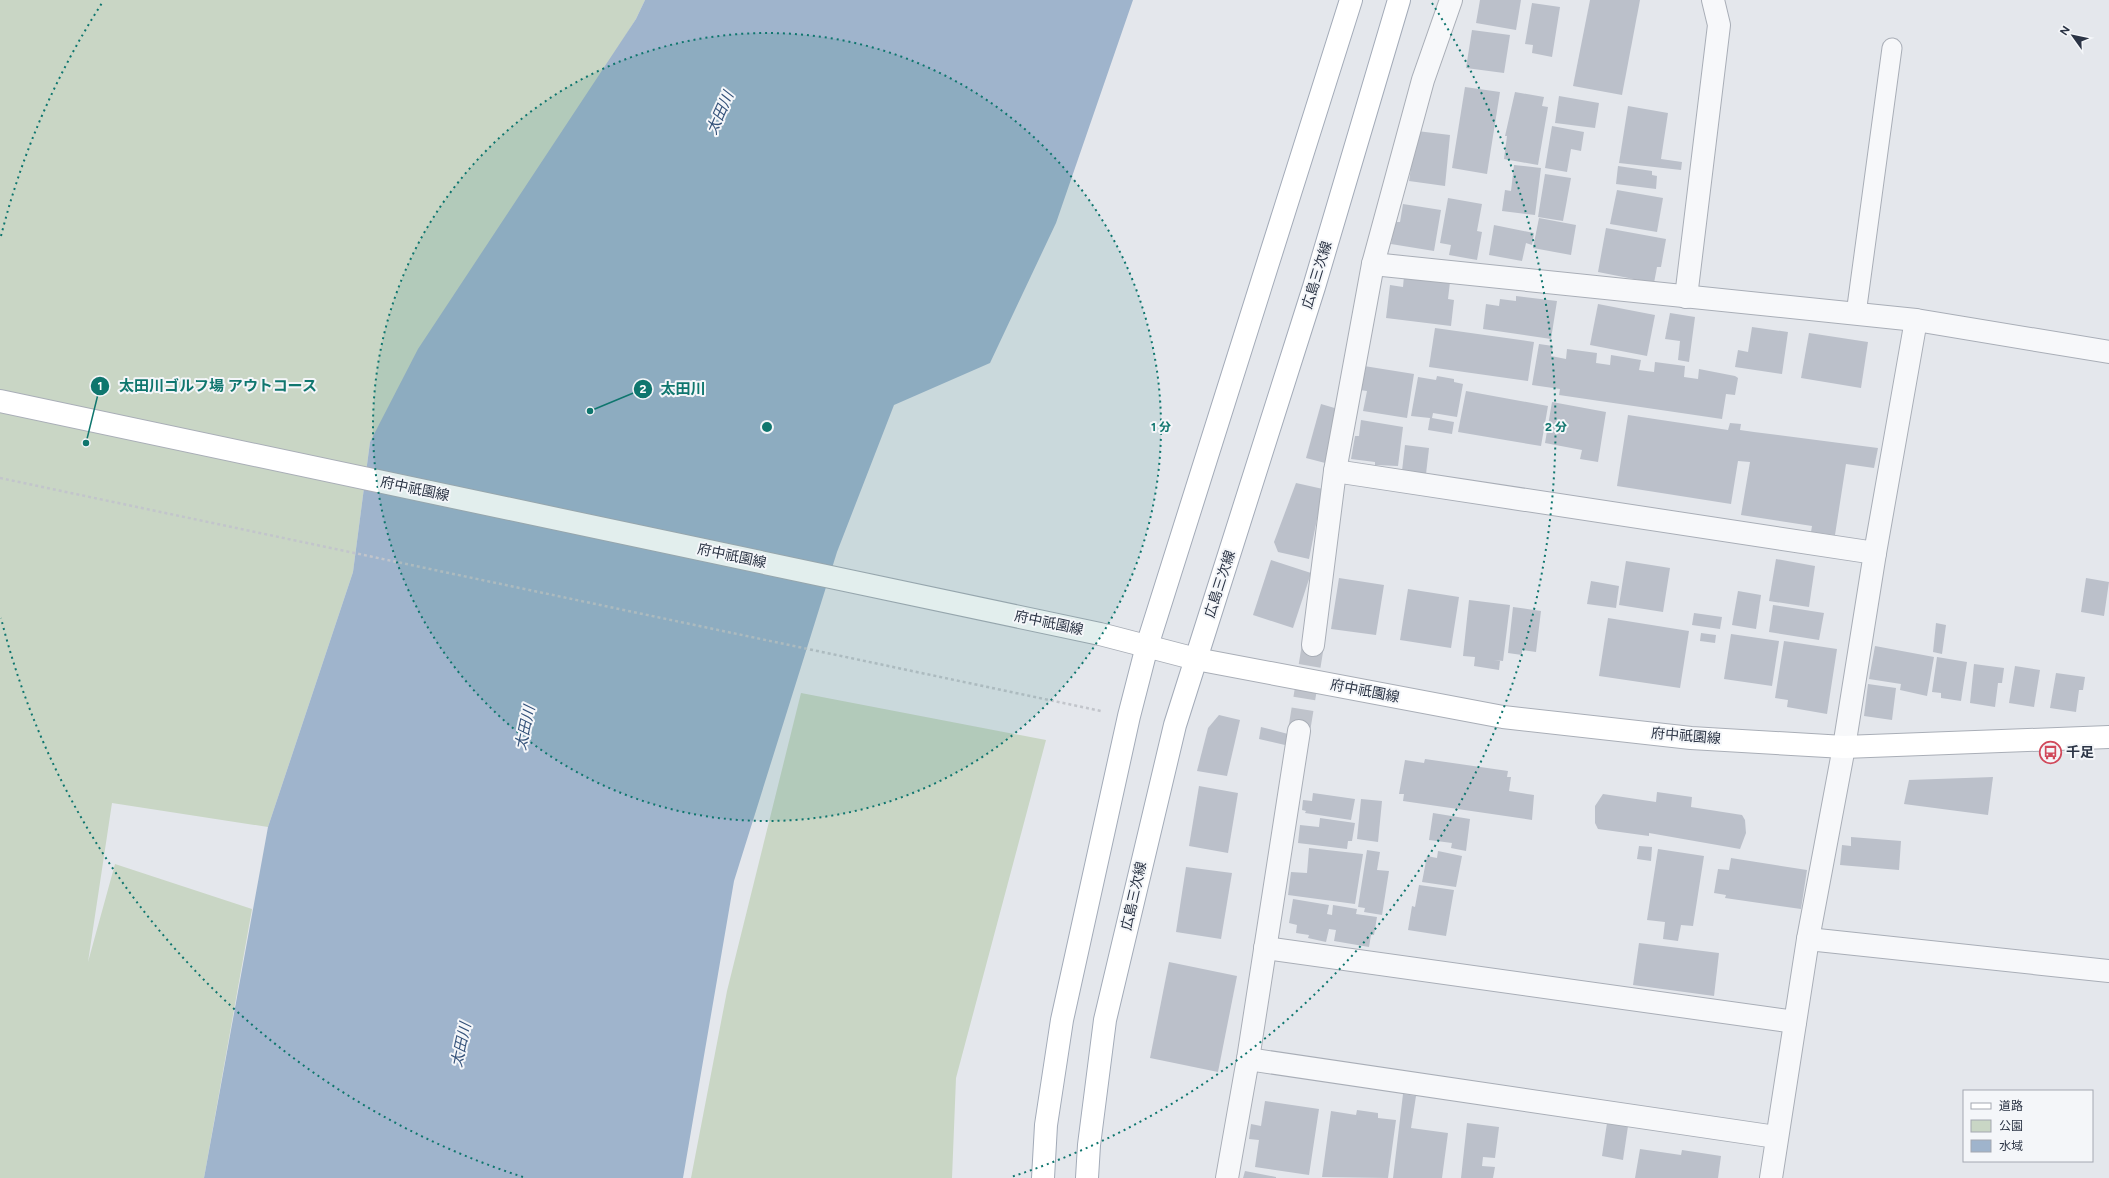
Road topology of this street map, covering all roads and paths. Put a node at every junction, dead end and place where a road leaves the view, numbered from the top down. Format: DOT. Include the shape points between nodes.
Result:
graph roads {
  1 [pos="1350,0"];
  2 [pos="1399,0"];
  3 [pos="1451,0"];
  4 [pos="1714,0"];
  5 [pos="1892,48"];
  6 [pos="1373,264"];
  7 [pos="1686,297"];
  8 [pos="1856,314"];
  9 [pos="1916,320"];
  10 [pos="2109,352"];
  11 [pos="0,401"];
  12 [pos="1335,471"];
  13 [pos="0,478"];
  14 [pos="1875,553"];
  15 [pos="1313,645"];
  16 [pos="1148,646"];
  17 [pos="1196,659"];
  18 [pos="1101,712"];
  19 [pos="1299,731"];
  20 [pos="2109,737"];
  21 [pos="1844,747"];
  22 [pos="1808,939"];
  23 [pos="1265,948"];
  24 [pos="2109,971"];
  25 [pos="1795,1022"];
  26 [pos="1248,1059"];
  27 [pos="1776,1137"];
  28 [pos="1042,1178"];
  29 [pos="1087,1178"];
  30 [pos="1227,1178"];
  31 [pos="1770,1178"];
  1 -- 16 [label="main road"];
  2 -- 17 [label="main road, 広島三次線" via="1314,286"];
  3 -- 6 [label="street" via="1423,80"];
  4 -- 7 [label="street" via="1719,25"];
  5 -- 8 [label="lane"];
  6 -- 7 [label="street"];
  6 -- 12 [label="street"];
  7 -- 8 [label="street"];
  8 -- 9 [label="street"];
  9 -- 10 [label="street"];
  9 -- 14 [label="street"];
  11 -- 16 [label="main road, 府中祇園線"];
  12 -- 14 [label="street"];
  12 -- 15 [label="street"];
  13 -- 18 [label="path"];
  14 -- 21 [label="street"];
  16 -- 17 [label="main road, 府中祇園線"];
  16 -- 28 [label="main road" via="1129,716 1062,1020 1046,1125"];
  17 -- 21 [label="main road, 府中祇園線" via="1503,717 1691,738"];
  17 -- 29 [label="main road, 広島三次線" via="1175,725 1105,1020"];
  19 -- 23 [label="street"];
  20 -- 21 [label="main road, 府中祇園線"];
  21 -- 22 [label="street"];
  22 -- 24 [label="street"];
  22 -- 25 [label="street"];
  23 -- 25 [label="street"];
  23 -- 26 [label="street"];
  25 -- 27 [label="street"];
  26 -- 27 [label="street"];
  26 -- 30 [label="street"];
  27 -- 31 [label="street"];
}
